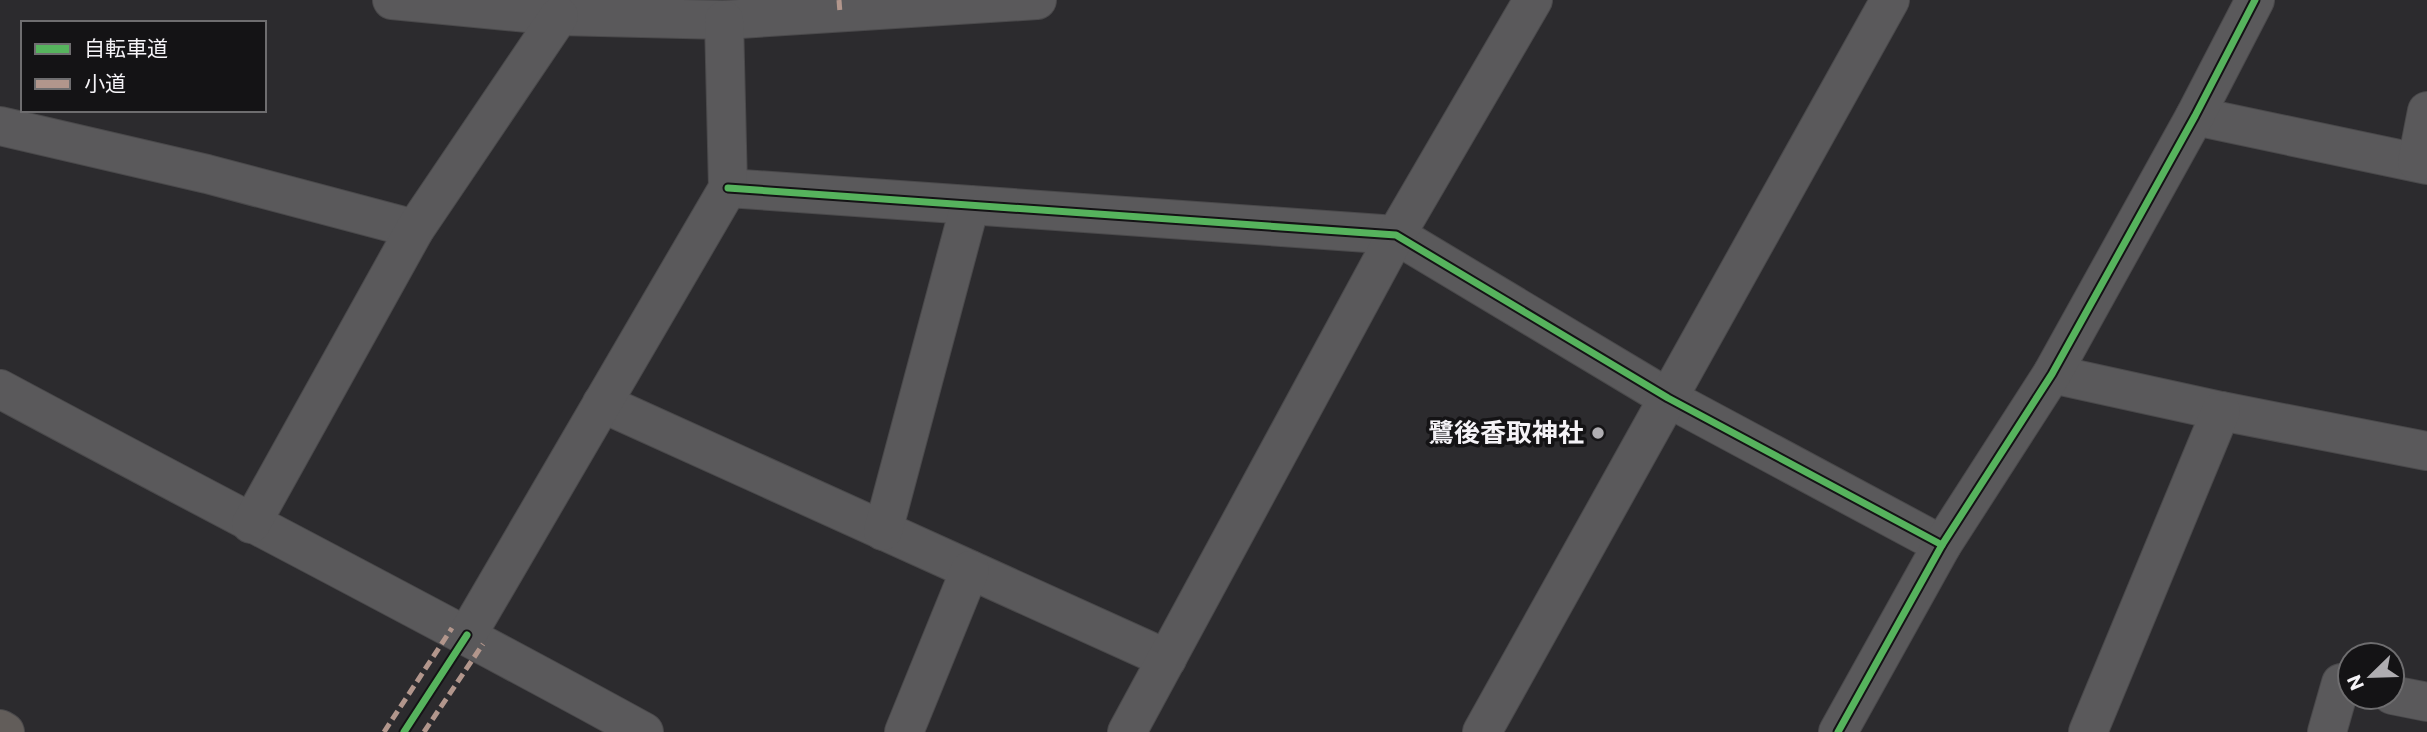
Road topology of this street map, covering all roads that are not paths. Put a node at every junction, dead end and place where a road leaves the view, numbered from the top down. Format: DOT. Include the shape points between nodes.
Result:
graph roads {
  1 [pos="392,0"];
  2 [pos="1037,0"];
  3 [pos="1533,0"];
  4 [pos="1890,0"];
  5 [pos="2255,0"];
  6 [pos="559,16"];
  7 [pos="724,20"];
  8 [pos="2427,111"];
  9 [pos="2195,116"];
  10 [pos="0,126"];
  11 [pos="2422,163"];
  12 [pos="728,188"];
  13 [pos="970,205"];
  14 [pos="415,229"];
  15 [pos="1396,235"];
  16 [pos="2052,374"];
  17 [pos="0,389"];
  18 [pos="1668,398"];
  19 [pos="602,403"];
  20 [pos="2221,411"];
  21 [pos="2427,452"];
  22 [pos="251,524"];
  23 [pos="883,531"];
  24 [pos="1942,545"];
  25 [pos="970,570"];
  26 [pos="467,635"];
  27 [pos="1167,659"];
  28 [pos="2406,698"];
  29 [pos="2336,699"];
  30 [pos="2427,702"];
  31 [pos="0,729"];
  32 [pos="5,732"];
  33 [pos="644,732"];
  34 [pos="904,732"];
  35 [pos="1127,732"];
  36 [pos="1482,732"];
  37 [pos="1838,732"];
  38 [pos="2088,732"];
  39 [pos="2326,732"];
  1 -- 6 [label="street"];
  2 -- 7 [label="street"];
  3 -- 15 [label="street"];
  4 -- 18 [label="street"];
  5 -- 9 [label="street"];
  6 -- 7 [label="street"];
  6 -- 14 [label="street"];
  7 -- 12 [label="street"];
  8 -- 11 [label="street"];
  9 -- 11 [label="street"];
  9 -- 16 [label="street"];
  10 -- 14 [label="street"];
  12 -- 13 [label="street"];
  12 -- 19 [label="street"];
  13 -- 15 [label="street"];
  13 -- 23 [label="street"];
  14 -- 22 [label="street"];
  15 -- 18 [label="street"];
  15 -- 27 [label="street"];
  16 -- 20 [label="street"];
  16 -- 24 [label="street"];
  17 -- 22 [label="street"];
  18 -- 24 [label="street"];
  18 -- 36 [label="street"];
  19 -- 23 [label="street"];
  19 -- 26 [label="street"];
  20 -- 21 [label="street"];
  20 -- 38 [label="street"];
  22 -- 26 [label="street"];
  23 -- 25 [label="street"];
  24 -- 37 [label="street"];
  25 -- 27 [label="street"];
  25 -- 34 [label="street"];
  26 -- 33 [label="street"];
  27 -- 35 [label="street"];
  28 -- 30 [label="street"];
  29 -- 39 [label="street"];
  31 -- 32 [label="main road"];
}
